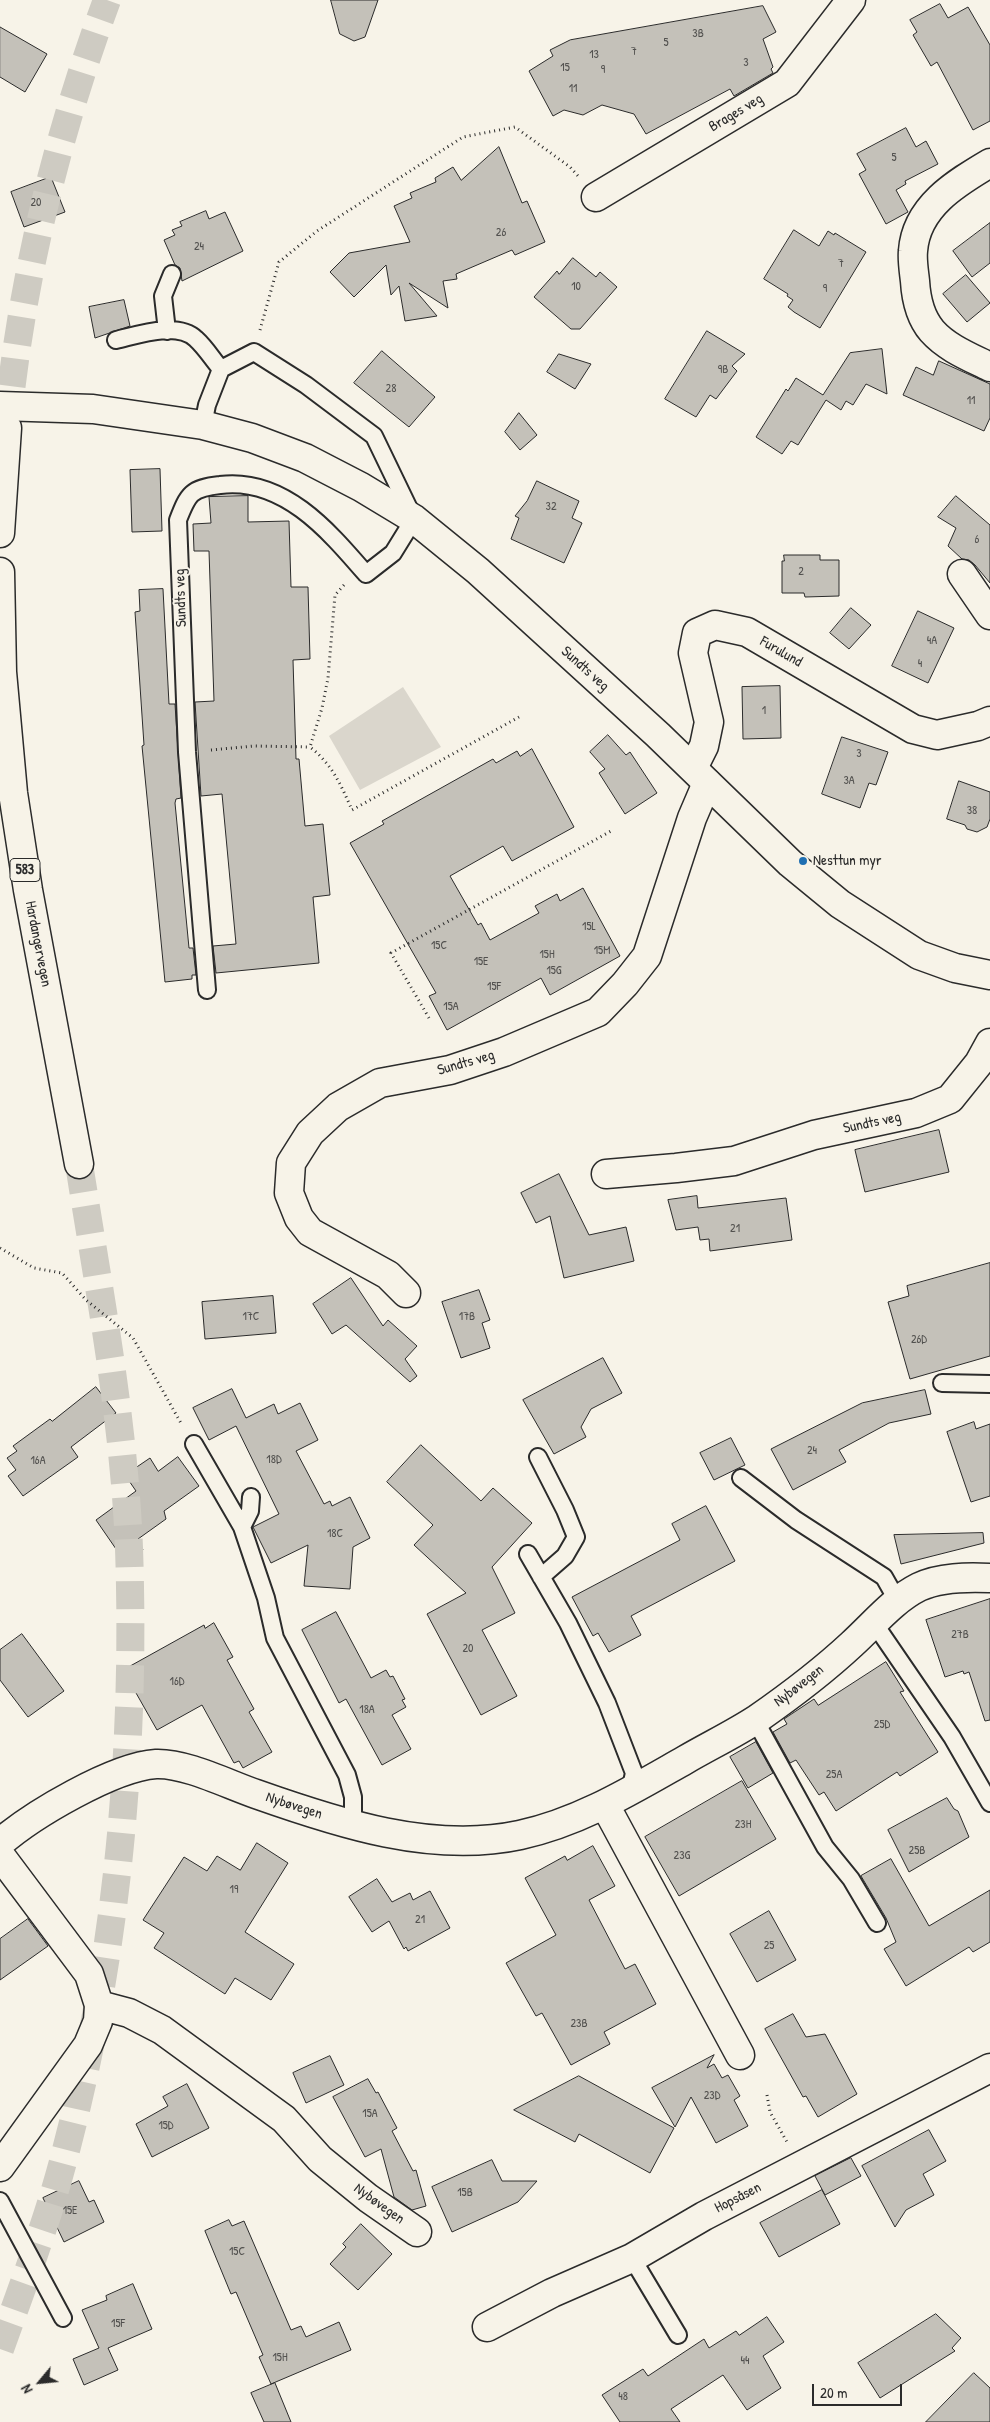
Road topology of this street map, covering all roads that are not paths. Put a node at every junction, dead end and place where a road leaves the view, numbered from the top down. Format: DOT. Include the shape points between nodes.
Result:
graph roads {
  1 [pos="850,0"];
  2 [pos="990,163"];
  3 [pos="596,197"];
  4 [pos="172,274"];
  5 [pos="167,332"];
  6 [pos="116,340"];
  7 [pos="990,367"];
  8 [pos="222,370"];
  9 [pos="4,417"];
  10 [pos="203,425"];
  11 [pos="414,519"];
  12 [pos="0,533"];
  13 [pos="0,572"];
  14 [pos="962,574"];
  15 [pos="990,614"];
  16 [pos="990,721"];
  17 [pos="700,776"];
  18 [pos="6,792"];
  19 [pos="990,975"];
  20 [pos="207,990"];
  21 [pos="990,1044"];
  22 [pos="80,1164"];
  23 [pos="606,1174"];
  24 [pos="406,1293"];
  25 [pos="942,1383"];
  26 [pos="990,1384"];
  27 [pos="194,1444"];
  28 [pos="538,1457"];
  29 [pos="741,1478"];
  30 [pos="251,1497"];
  31 [pos="242,1527"];
  32 [pos="528,1554"];
  33 [pos="541,1577"];
  34 [pos="990,1578"];
  35 [pos="897,1600"];
  36 [pos="874,1623"];
  37 [pos="755,1720"];
  38 [pos="630,1791"];
  39 [pos="990,1803"];
  40 [pos="605,1805"];
  41 [pos="353,1824"];
  42 [pos="0,1843"];
  43 [pos="0,1855"];
  44 [pos="877,1922"];
  45 [pos="99,2005"];
  46 [pos="740,2055"];
  47 [pos="990,2068"];
  48 [pos="0,2167"];
  49 [pos="0,2201"];
  50 [pos="417,2232"];
  51 [pos="632,2258"];
  52 [pos="64,2318"];
  53 [pos="487,2326"];
  54 [pos="678,2335"];
  1 -- 3 [label="street, Brages veg" via="787,83"];
  2 -- 7 [label="street" via="937,199 922,221 912,250 917,301 931,330 948,346"];
  4 -- 5 [label="lane" via="163,296"];
  5 -- 6 [label="lane"];
  5 -- 8 [label="lane" via="177,331 195,338"];
  8 -- 10 [label="lane" via="206,404"];
  8 -- 11 [label="lane, Sundts veg" via="254,352 306,385 374,436"];
  9 -- 10 [label="street, Sundts veg" via="94,409"];
  9 -- 12 [label="street"];
  10 -- 11 [label="street, Sundts veg" via="252,438 305,458 361,486"];
  11 -- 17 [label="street, Sundts veg" via="478,571"];
  11 -- 20 [label="lane, Sundts veg" via="392,553 366,574 316,520 280,494 237,482 200,487 186,497 178,520 187,752"];
  13 -- 18 [label="street, Hardangervegen / 583"];
  14 -- 15 [label="street"];
  16 -- 17 [label="street, Furulund" via="937,735 913,729 747,632 715,625 697,633 693,653 709,722"];
  17 -- 19 [label="street, Sundts veg" via="790,863 876,929 919,955"];
  17 -- 24 [label="street, Sundts veg" via="692,818 647,956 598,1012 504,1052 450,1070 380,1083 338,1107 310,1133 291,1163 290,1193 299,1218 310,1232 388,1275"];
  18 -- 22 [label="street, Hardangervegen / 583"];
  21 -- 23 [label="street, Sundts veg" via="950,1099 916,1113 814,1135 734,1161"];
  25 -- 26 [label="lane"];
  27 -- 31 [label="lane"];
  28 -- 33 [label="lane" via="576,1537 565,1556"];
  29 -- 35 [label="lane" via="796,1520 884,1577"];
  30 -- 31 [label="lane" via="250,1511"];
  31 -- 41 [label="lane" via="266,1598 275,1638 347,1775 353,1797"];
  32 -- 33 [label="lane"];
  33 -- 38 [label="lane" via="568,1623 607,1703 634,1773"];
  34 -- 35 [label="street, Nybøvegen" via="951,1578 921,1586"];
  35 -- 36 [label="street, Nybøvegen"];
  36 -- 37 [label="street, Nybøvegen" via="850,1646"];
  36 -- 39 [label="lane" via="952,1737"];
  37 -- 38 [label="street, Nybøvegen"];
  37 -- 44 [label="lane" via="825,1847 851,1879"];
  38 -- 40 [label="street, Nybøvegen"];
  40 -- 41 [label="street, Nybøvegen" via="565,1822 519,1835 478,1840 422,1839"];
  40 -- 46 [label="street"];
  41 -- 42 [label="street, Nybøvegen" via="292,1807 181,1767 159,1764 139,1766 76,1794 36,1815"];
  43 -- 45 [label="street" via="89,1974"];
  45 -- 48 [label="street" via="98,2021 88,2045"];
  45 -- 50 [label="street, Nybøvegen" via="129,2013 162,2030 284,2118 320,2159"];
  47 -- 51 [label="street, Hopsåsen" via="704,2216"];
  49 -- 52 [label="lane"];
  51 -- 53 [label="street, Hopsåsen"];
  51 -- 54 [label="lane"];
}
